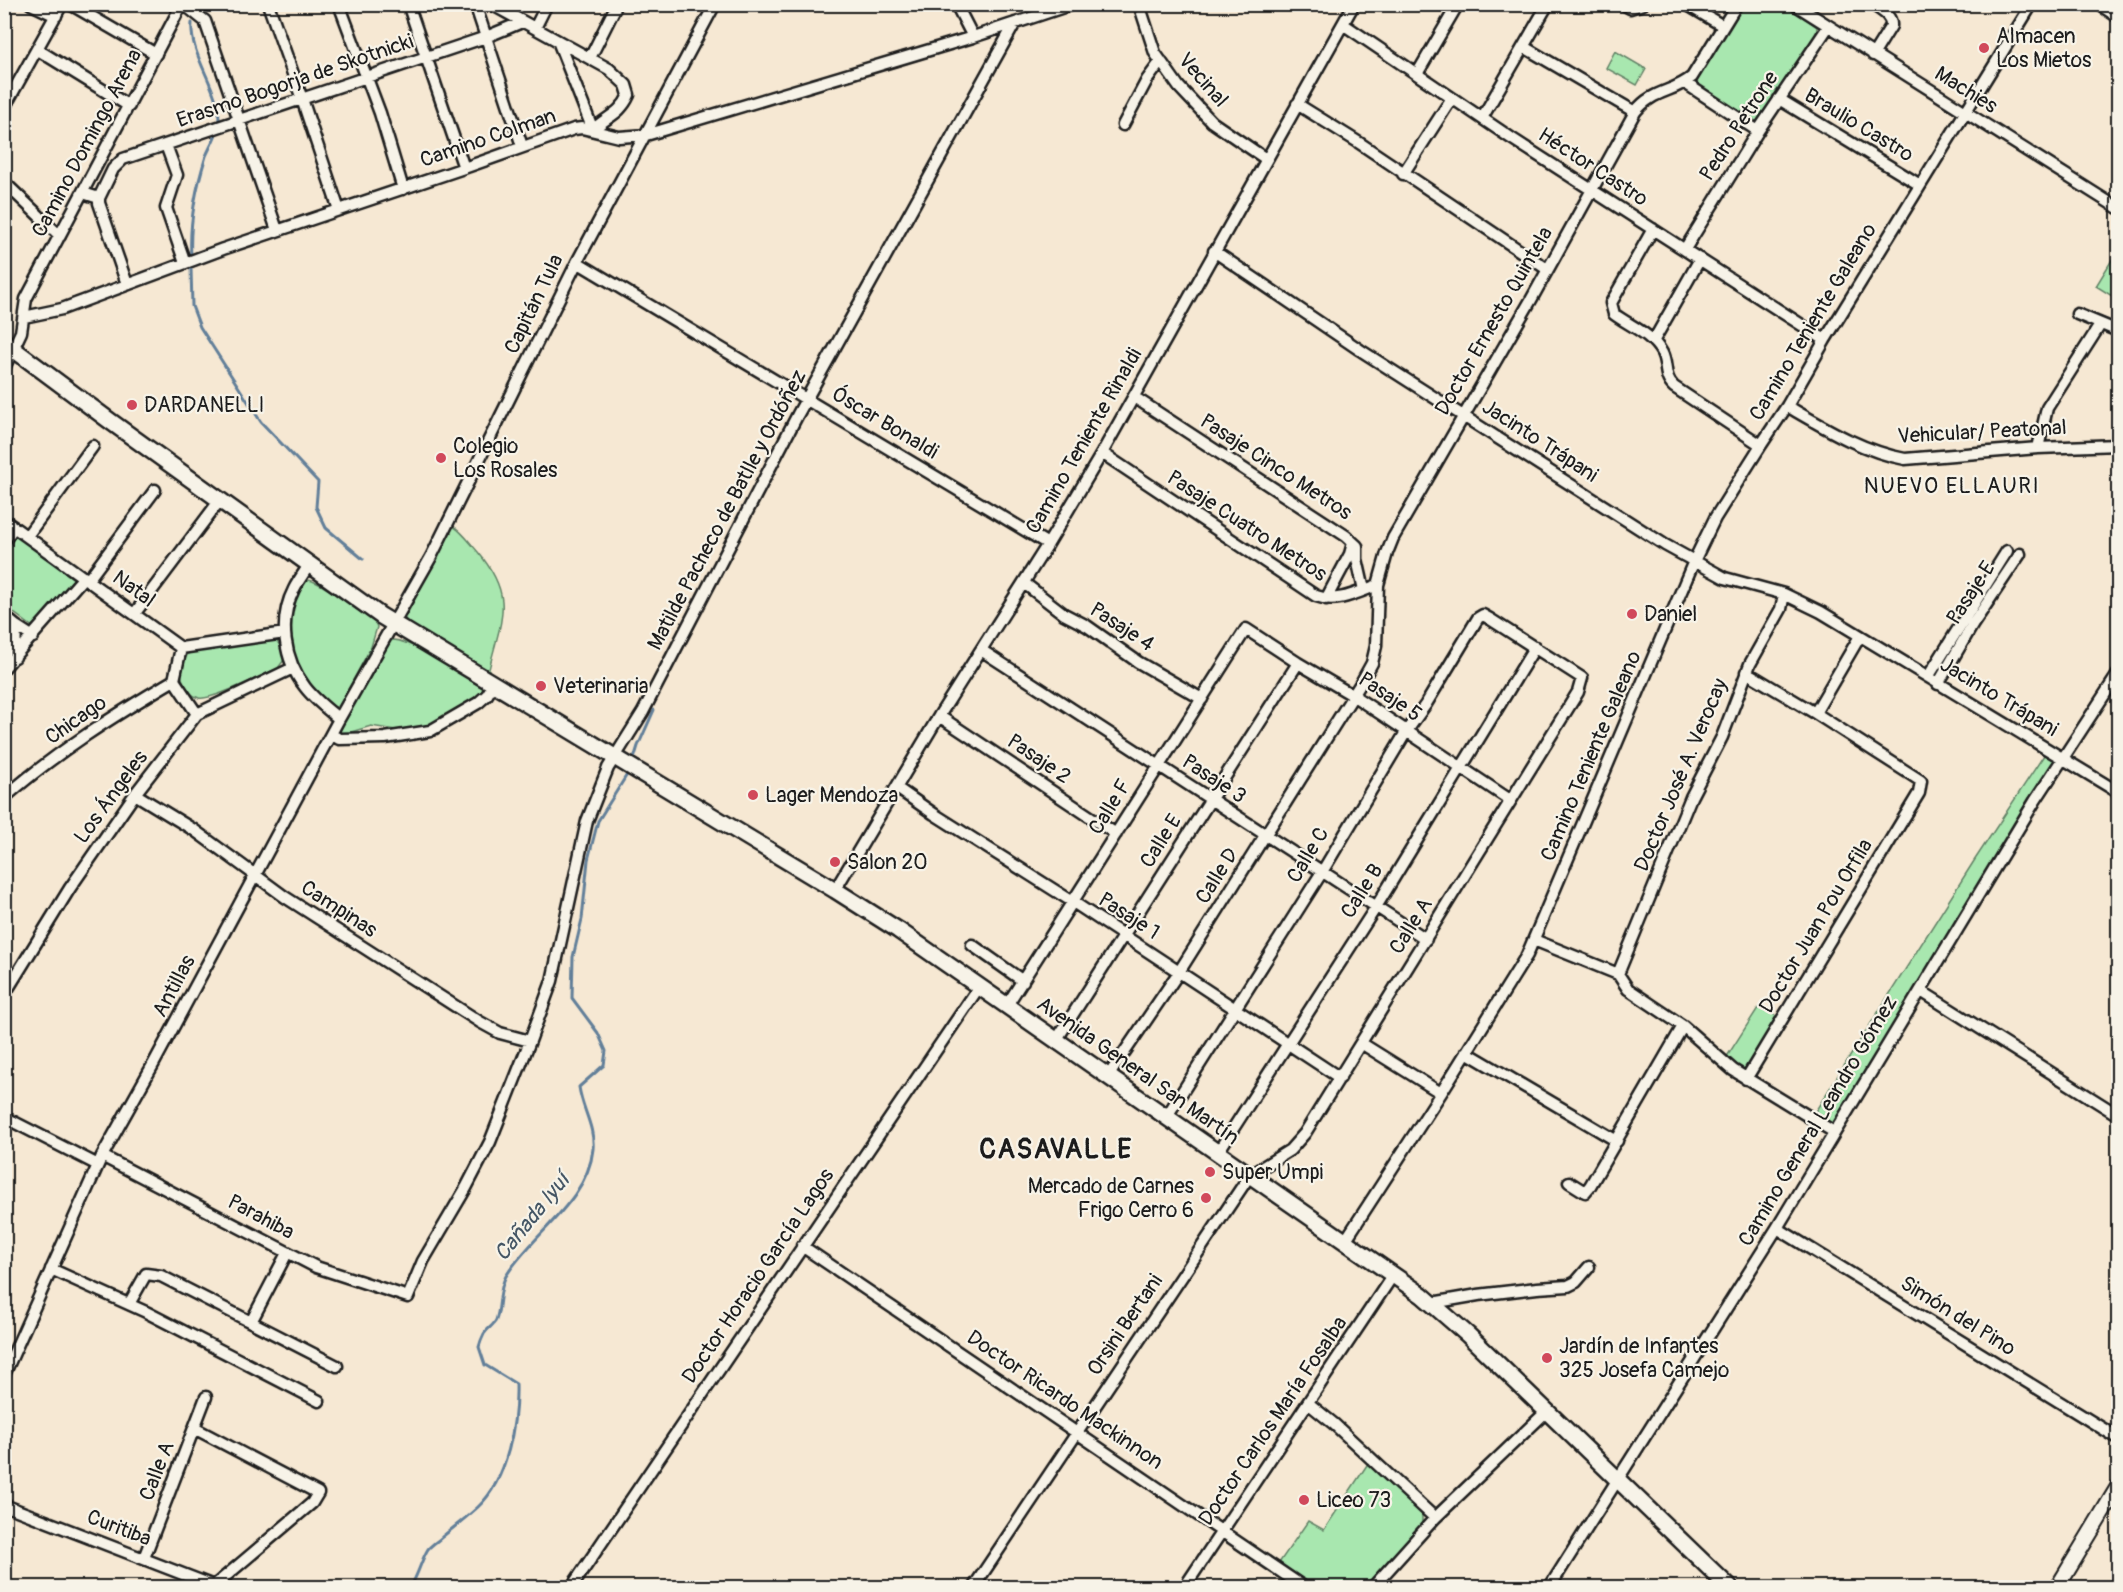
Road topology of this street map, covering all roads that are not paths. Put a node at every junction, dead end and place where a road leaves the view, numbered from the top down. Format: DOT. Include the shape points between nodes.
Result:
graph roads {
  1 [pos="31,4"];
  2 [pos="62,4"];
  3 [pos="70,4"];
  4 [pos="268,4"];
  5 [pos="339,4"];
  6 [pos="408,4"];
  7 [pos="476,4"];
  8 [pos="491,4"];
  9 [pos="547,4"];
  10 [pos="617,4"];
  11 [pos="715,4"];
  12 [pos="956,4"];
  13 [pos="1073,4"];
  14 [pos="1138,4"];
  15 [pos="1354,4"];
  16 [pos="1458,4"];
  17 [pos="1548,4"];
  18 [pos="1623,4"];
  19 [pos="1642,4"];
  20 [pos="1686,4"];
  21 [pos="1737,4"];
  22 [pos="1794,4"];
  23 [pos="1872,4"];
  24 [pos="2032,4"];
  25 [pos="2099,4"];
  26 [pos="181,5"];
  27 [pos="1809,8"];
  28 [pos="56,16"];
  29 [pos="2118,16"];
  30 [pos="522,22"];
  31 [pos="1015,23"];
  32 [pos="1342,24"];
  33 [pos="1723,26"];
  34 [pos="1828,27"];
  35 [pos="535,28"];
  36 [pos="486,37"];
  37 [pos="973,37"];
  38 [pos="558,41"];
  39 [pos="1524,47"];
  40 [pos="38,50"];
  41 [pos="156,54"];
  42 [pos="1873,55"];
  43 [pos="427,57"];
  44 [pos="590,58"];
  45 [pos="1161,61"];
  46 [pos="1417,74"];
  47 [pos="366,78"];
  48 [pos="1685,82"];
  49 [pos="1452,98"];
  50 [pos="302,99"];
  51 [pos="1779,99"];
  52 [pos="1297,105"];
  53 [pos="129,106"];
  54 [pos="4,108"];
  55 [pos="1635,112"];
  56 [pos="1964,112"];
  57 [pos="1482,118"];
  58 [pos="239,120"];
  59 [pos="1123,125"];
  60 [pos="592,130"];
  61 [pos="1758,131"];
  62 [pos="646,135"];
  63 [pos="166,145"];
  64 [pos="522,146"];
  65 [pos="1266,159"];
  66 [pos="464,168"];
  67 [pos="1403,174"];
  68 [pos="4,182"];
  69 [pos="1920,185"];
  70 [pos="1591,188"];
  71 [pos="404,189"];
  72 [pos="83,193"];
  73 [pos="99,198"];
  74 [pos="2118,208"];
  75 [pos="339,210"];
  76 [pos="1653,228"];
  77 [pos="277,230"];
  78 [pos="60,236"];
  79 [pos="1685,249"];
  80 [pos="1214,251"];
  81 [pos="1700,259"];
  82 [pos="577,262"];
  83 [pos="185,263"];
  84 [pos="1547,268"];
  85 [pos="127,284"];
  86 [pos="2077,314"];
  87 [pos="24,317"];
  88 [pos="2100,325"];
  89 [pos="2118,331"];
  90 [pos="1654,340"];
  91 [pos="1825,340"];
  92 [pos="9,346"];
  93 [pos="4,368"];
  94 [pos="1134,397"];
  95 [pos="807,399"];
  96 [pos="1787,406"];
  97 [pos="1463,415"];
  98 [pos="1761,445"];
  99 [pos="2118,445"];
  100 [pos="93,446"];
  101 [pos="2038,448"];
  102 [pos="1102,453"];
  103 [pos="155,490"];
  104 [pos="220,500"];
  105 [pos="9,523"];
  106 [pos="27,536"];
  107 [pos="4,541"];
  108 [pos="1353,542"];
  109 [pos="1048,544"];
  110 [pos="2007,551"];
  111 [pos="2020,554"];
  112 [pos="1694,561"];
  113 [pos="309,566"];
  114 [pos="1990,576"];
  115 [pos="86,579"];
  116 [pos="1024,583"];
  117 [pos="1378,585"];
  118 [pos="1998,585"];
  119 [pos="1364,590"];
  120 [pos="1784,594"];
  121 [pos="1326,599"];
  122 [pos="135,613"];
  123 [pos="4,616"];
  124 [pos="393,623"];
  125 [pos="1968,624"];
  126 [pos="16,626"];
  127 [pos="1246,629"];
  128 [pos="285,633"];
  129 [pos="1860,636"];
  130 [pos="33,637"];
  131 [pos="1535,647"];
  132 [pos="181,648"];
  133 [pos="981,650"];
  134 [pos="15,657"];
  135 [pos="1298,663"];
  136 [pos="4,668"];
  137 [pos="293,668"];
  138 [pos="1746,672"];
  139 [pos="2118,674"];
  140 [pos="1928,677"];
  141 [pos="174,680"];
  142 [pos="1938,684"];
  143 [pos="493,685"];
  144 [pos="1354,696"];
  145 [pos="1202,699"];
  146 [pos="1815,713"];
  147 [pos="197,714"];
  148 [pos="939,716"];
  149 [pos="339,719"];
  150 [pos="1406,732"];
  151 [pos="331,735"];
  152 [pos="615,757"];
  153 [pos="2063,758"];
  154 [pos="1159,766"];
  155 [pos="1461,767"];
  156 [pos="897,788"];
  157 [pos="2118,792"];
  158 [pos="135,794"];
  159 [pos="4,798"];
  160 [pos="1210,799"];
  161 [pos="1510,800"];
  162 [pos="1116,834"];
  163 [pos="1266,836"];
  164 [pos="1322,872"];
  165 [pos="255,876"];
  166 [pos="835,890"];
  167 [pos="1073,902"];
  168 [pos="1376,907"];
  169 [pos="1124,935"];
  170 [pos="1426,939"];
  171 [pos="1534,940"];
  172 [pos="972,945"];
  173 [pos="1179,972"];
  174 [pos="1618,974"];
  175 [pos="1023,981"];
  176 [pos="979,987"];
  177 [pos="1920,991"];
  178 [pos="4,995"];
  179 [pos="1007,1005"];
  180 [pos="1235,1010"];
  181 [pos="1683,1026"];
  182 [pos="1057,1039"];
  183 [pos="530,1041"];
  184 [pos="1361,1043"];
  185 [pos="1288,1044"];
  186 [pos="1466,1052"];
  187 [pos="1109,1075"];
  188 [pos="1340,1078"];
  189 [pos="1746,1079"];
  190 [pos="1441,1093"];
  191 [pos="2118,1115"];
  192 [pos="1167,1116"];
  193 [pos="4,1117"];
  194 [pos="1834,1132"];
  195 [pos="1617,1141"];
  196 [pos="1218,1152"];
  197 [pos="100,1160"];
  198 [pos="1250,1175"];
  199 [pos="1569,1182"];
  200 [pos="1777,1228"];
  201 [pos="1345,1241"];
  202 [pos="802,1246"];
  203 [pos="287,1253"];
  204 [pos="1589,1267"];
  205 [pos="51,1269"];
  206 [pos="1394,1275"];
  207 [pos="408,1297"];
  208 [pos="1432,1303"];
  209 [pos="129,1304"];
  210 [pos="251,1322"];
  211 [pos="337,1366"];
  212 [pos="4,1375"];
  213 [pos="206,1397"];
  214 [pos="319,1401"];
  215 [pos="1308,1403"];
  216 [pos="1547,1411"];
  217 [pos="194,1428"];
  218 [pos="1076,1432"];
  219 [pos="2118,1438"];
  220 [pos="1617,1480"];
  221 [pos="2118,1487"];
  222 [pos="4,1505"];
  223 [pos="1435,1518"];
  224 [pos="1223,1530"];
  225 [pos="144,1558"];
  226 [pos="216,1587"];
  227 [pos="571,1587"];
  228 [pos="973,1587"];
  229 [pos="1184,1587"];
  230 [pos="1305,1587"];
  231 [pos="1372,1587"];
  232 [pos="1549,1587"];
  233 [pos="1730,1587"];
  234 [pos="2057,1587"];
  1 -- 28 [label="street"];
  2 -- 28 [label="street"];
  3 -- 41 [label="street"];
  4 -- 50 [label="street"];
  5 -- 47 [label="street"];
  6 -- 43 [label="street"];
  7 -- 36 [label="street"];
  8 -- 30 [label="street"];
  9 -- 35 [label="street"];
  10 -- 44 [label="street"];
  11 -- 62 [label="street, Capitán Tula"];
  12 -- 37 [label="street"];
  13 -- 31 [label="street, Camino Colman"];
  14 -- 45 [label="street, Vecinal"];
  15 -- 32 [label="street, Camino Teniente Rinaldi"];
  16 -- 46 [label="street"];
  17 -- 39 [label="street"];
  18 -- 19 [label="street" via="1630,8"];
  20 -- 33 [label="street"];
  21 -- 33 [label="street, Doctor Ernesto Quintela"];
  22 -- 27 [label="street, Machies"];
  23 -- 42 [label="street" via="1891,22"];
  24 -- 56 [label="street, Camino Teniente Galeano"];
  25 -- 29 [label="street"];
  26 -- 41 [label="street, Camino Domingo Arena"];
  26 -- 58 [label="street" via="205,21"];
  27 -- 34 [label="street, Machies"];
  28 -- 40 [label="street"];
  30 -- 35 [label="street"];
  30 -- 36 [label="street, Erasmo Bogorja de Skotnicki"];
  31 -- 37 [label="street, Camino Colman"];
  31 -- 95 [label="street, Matilde Pacheco de Batlle y Ordóñez"];
  32 -- 46 [label="street, Héctor Castro"];
  32 -- 52 [label="street, Camino Teniente Rinaldi"];
  33 -- 48 [label="street, Doctor Ernesto Quintela"];
  34 -- 42 [label="street, Machies"];
  34 -- 51 [label="street, Pedro Petrone"];
  35 -- 38 [label="street"];
  36 -- 43 [label="street, Erasmo Bogorja de Skotnicki"];
  36 -- 64 [label="street"];
  37 -- 62 [label="street, Camino Colman"];
  38 -- 44 [label="street"];
  38 -- 60 [label="street"];
  39 -- 55 [label="street"];
  39 -- 57 [label="street"];
  40 -- 53 [label="street"];
  40 -- 54 [label="street"];
  41 -- 53 [label="street, Camino Domingo Arena"];
  42 -- 56 [label="street, Machies"];
  43 -- 47 [label="street, Erasmo Bogorja de Skotnicki"];
  43 -- 66 [label="street"];
  44 -- 60 [label="street" via="618,75 629,95 620,111"];
  45 -- 59 [label="street"];
  45 -- 65 [label="street, Vecinal" via="1212,122"];
  46 -- 49 [label="street, Héctor Castro"];
  47 -- 50 [label="street, Erasmo Bogorja de Skotnicki"];
  47 -- 71 [label="street"];
  48 -- 55 [label="street, Doctor Ernesto Quintela" via="1652,96"];
  48 -- 61 [label="street"];
  49 -- 57 [label="street, Héctor Castro"];
  49 -- 67 [label="street"];
  50 -- 58 [label="street, Erasmo Bogorja de Skotnicki"];
  50 -- 75 [label="street"];
  51 -- 61 [label="street, Pedro Petrone"];
  51 -- 69 [label="street, Braulio Castro"];
  52 -- 65 [label="street, Camino Teniente Rinaldi"];
  52 -- 67 [label="street"];
  53 -- 72 [label="street, Camino Domingo Arena"];
  55 -- 70 [label="street, Doctor Ernesto Quintela"];
  56 -- 69 [label="street, Camino Teniente Galeano"];
  56 -- 74 [label="street, Machies"];
  57 -- 70 [label="street, Héctor Castro"];
  58 -- 63 [label="street, Erasmo Bogorja de Skotnicki"];
  58 -- 77 [label="street"];
  60 -- 62 [label="street, Camino Colman" via="619,137"];
  60 -- 64 [label="street, Camino Colman" via="574,129"];
  61 -- 79 [label="street, Pedro Petrone"];
  62 -- 82 [label="street, Capitán Tula"];
  63 -- 73 [label="street, Erasmo Bogorja de Skotnicki" via="119,162"];
  63 -- 83 [label="street" via="177,175 166,212"];
  64 -- 66 [label="street, Camino Colman"];
  65 -- 80 [label="street, Camino Teniente Rinaldi"];
  66 -- 71 [label="street, Camino Colman"];
  67 -- 84 [label="street"];
  68 -- 78 [label="street"];
  69 -- 91 [label="street, Camino Teniente Galeano"];
  70 -- 76 [label="street, Héctor Castro"];
  70 -- 84 [label="street, Doctor Ernesto Quintela"];
  71 -- 75 [label="street, Camino Colman"];
  72 -- 73 [label="street"];
  72 -- 78 [label="street, Camino Domingo Arena"];
  73 -- 85 [label="street"];
  75 -- 77 [label="street, Camino Colman"];
  76 -- 79 [label="street, Héctor Castro"];
  76 -- 90 [label="street" via="1611,303 1614,314"];
  77 -- 83 [label="street, Camino Colman"];
  78 -- 87 [label="street, Camino Domingo Arena" via="26,299"];
  79 -- 81 [label="street, Héctor Castro"];
  80 -- 94 [label="street, Camino Teniente Rinaldi"];
  80 -- 97 [label="street, Jacinto Trápani"];
  81 -- 90 [label="street"];
  81 -- 91 [label="street, Héctor Castro"];
  82 -- 95 [label="street, Óscar Bonaldi"];
  82 -- 124 [label="street, Capitán Tula" via="436,548"];
  83 -- 85 [label="street, Camino Colman"];
  84 -- 97 [label="street, Doctor Ernesto Quintela"];
  85 -- 87 [label="street, Camino Colman" via="62,309"];
  86 -- 88 [label="street"];
  87 -- 92 [label="street, Camino Domingo Arena"];
  88 -- 89 [label="street"];
  88 -- 101 [label="street" via="2047,408"];
  90 -- 98 [label="street" via="1663,354 1668,382"];
  91 -- 96 [label="street, Camino Teniente Galeano"];
  92 -- 93 [label="street, Camino Domingo Arena"];
  92 -- 104 [label="main road, Avenida General San Martín"];
  94 -- 102 [label="street, Camino Teniente Rinaldi"];
  94 -- 108 [label="street, Pasaje Cinco Metros"];
  95 -- 109 [label="street, Óscar Bonaldi"];
  95 -- 152 [label="street, Matilde Pacheco de Batlle y Ordóñez" via="643,712"];
  96 -- 98 [label="street, Camino Teniente Galeano"];
  96 -- 101 [label="street, Vehicular/ Peatonal" via="1856,444 1905,459"];
  97 -- 112 [label="street, Jacinto Trápani"];
  97 -- 117 [label="street, Doctor Ernesto Quintela" via="1393,538"];
  98 -- 112 [label="street, Camino Teniente Galeano" via="1715,518"];
  99 -- 101 [label="street, Vehicular/ Peatonal"];
  100 -- 106 [label="street"];
  102 -- 109 [label="street, Camino Teniente Rinaldi"];
  102 -- 121 [label="street, Pasaje Cuatro Metros"];
  103 -- 115 [label="street"];
  104 -- 113 [label="main road, Avenida General San Martín"];
  104 -- 122 [label="street"];
  105 -- 106 [label="street, Natal"];
  105 -- 107 [label="street"];
  106 -- 115 [label="street, Natal"];
  108 -- 119 [label="street, Pasaje Cinco Metros" via="1357,546"];
  108 -- 121 [label="street"];
  109 -- 116 [label="street, Camino Teniente Rinaldi"];
  110 -- 114 [label="street, Pasaje E"];
  111 -- 118 [label="street, Pasaje E"];
  112 -- 120 [label="street, Jacinto Trápani" via="1725,578"];
  112 -- 171 [label="street, Camino Teniente Galeano"];
  113 -- 124 [label="main road, Avenida General San Martín"];
  113 -- 128 [label="street" via="293,590"];
  114 -- 118 [label="street"];
  114 -- 125 [label="street, Pasaje E"];
  115 -- 122 [label="street, Natal"];
  115 -- 130 [label="street"];
  116 -- 133 [label="street, Camino Teniente Rinaldi"];
  116 -- 145 [label="street, Pasaje 4" via="1064,614"];
  117 -- 119 [label="street, Pasaje Cuatro Metros"];
  117 -- 144 [label="street, Doctor Ernesto Quintela" via="1376,646 1372,663"];
  118 -- 125 [label="street, Pasaje E"];
  119 -- 121 [label="street, Pasaje Cuatro Metros" via="1341,599"];
  120 -- 129 [label="street, Jacinto Trápani"];
  120 -- 138 [label="street, Doctor José A. Verocay" via="1781,609"];
  122 -- 132 [label="street, Natal"];
  123 -- 126 [label="street"];
  124 -- 143 [label="main road, Avenida General San Martín"];
  124 -- 149 [label="street, Antillas"];
  125 -- 140 [label="street, Pasaje E"];
  125 -- 142 [label="street, Pasaje E"];
  126 -- 130 [label="street"];
  126 -- 134 [label="street"];
  127 -- 135 [label="street, Pasaje 5"];
  127 -- 145 [label="street, Calle F"];
  128 -- 132 [label="street"];
  128 -- 137 [label="street"];
  129 -- 140 [label="street, Jacinto Trápani"];
  129 -- 146 [label="street"];
  130 -- 134 [label="street"];
  131 -- 150 [label="street, Calle C" via="1483,615 1475,621"];
  131 -- 155 [label="street, Calle B"];
  131 -- 161 [label="street, Calle A" via="1582,678 1578,692"];
  132 -- 141 [label="street"];
  133 -- 148 [label="street, Camino Teniente Rinaldi"];
  133 -- 154 [label="street, Pasaje 3"];
  134 -- 136 [label="street"];
  135 -- 144 [label="street, Pasaje 5"];
  135 -- 160 [label="street, Calle E"];
  137 -- 147 [label="street, Los Ángeles"];
  137 -- 149 [label="street" via="312,696"];
  138 -- 146 [label="street"];
  138 -- 174 [label="street, Doctor José A. Verocay" via="1722,737 1691,797"];
  139 -- 153 [label="street, Camino General Leandro Gómez"];
  140 -- 142 [label="street, Jacinto Trápani"];
  141 -- 147 [label="street"];
  141 -- 159 [label="street, Chicago" via="117,714"];
  142 -- 153 [label="street, Jacinto Trápani"];
  143 -- 151 [label="street" via="478,703 430,731 385,738 339,739"];
  143 -- 152 [label="main road, Avenida General San Martín"];
  144 -- 150 [label="street, Pasaje 5"];
  144 -- 163 [label="street, Calle D"];
  145 -- 154 [label="street, Calle F"];
  146 -- 189 [label="street, Doctor Juan Pou Orfila" via="1921,781 1919,793"];
  147 -- 158 [label="street, Los Ángeles"];
  148 -- 156 [label="street, Camino Teniente Rinaldi"];
  148 -- 162 [label="street, Pasaje 2"];
  149 -- 151 [label="street, Antillas"];
  150 -- 155 [label="street, Pasaje 5"];
  150 -- 164 [label="street, Calle C"];
  151 -- 165 [label="street, Antillas"];
  152 -- 166 [label="main road, Avenida General San Martín"];
  152 -- 183 [label="street, Matilde Pacheco de Batlle y Ordóñez" via="587,821 559,955"];
  153 -- 157 [label="street, Jacinto Trápani"];
  153 -- 177 [label="street, Camino General Leandro Gómez"];
  154 -- 160 [label="street, Pasaje 3"];
  154 -- 162 [label="street, Calle F"];
  155 -- 161 [label="street, Pasaje 5"];
  155 -- 168 [label="street, Calle B"];
  156 -- 166 [label="street, Camino Teniente Rinaldi"];
  156 -- 167 [label="street, Pasaje 1"];
  158 -- 165 [label="street, Campinas" via="161,808"];
  158 -- 178 [label="street, Los Ángeles" via="70,888"];
  160 -- 163 [label="street, Pasaje 3"];
  160 -- 169 [label="street, Calle E"];
  161 -- 170 [label="street, Calle A"];
  162 -- 167 [label="street, Calle F"];
  163 -- 164 [label="street, Pasaje 3"];
  163 -- 173 [label="street, Calle D"];
  164 -- 168 [label="street, Pasaje 3"];
  164 -- 180 [label="street, Calle C"];
  165 -- 183 [label="street, Campinas" via="480,1022 500,1033"];
  165 -- 197 [label="street, Antillas"];
  166 -- 176 [label="main road, Avenida General San Martín"];
  167 -- 169 [label="street, Pasaje 1"];
  167 -- 175 [label="street, Calle F"];
  168 -- 170 [label="street, Pasaje 3"];
  168 -- 185 [label="street, Calle B"];
  169 -- 173 [label="street, Pasaje 1"];
  169 -- 182 [label="street, Calle E"];
  170 -- 184 [label="street, Calle A"];
  171 -- 174 [label="street"];
  171 -- 186 [label="street, Camino Teniente Galeano"];
  172 -- 175 [label="street"];
  173 -- 180 [label="street, Pasaje 1"];
  173 -- 187 [label="street, Calle D"];
  174 -- 181 [label="street" via="1628,989"];
  175 -- 179 [label="street, Calle F"];
  176 -- 179 [label="main road, Avenida General San Martín"];
  176 -- 202 [label="street, Doctor Horacio García Lagos"];
  177 -- 191 [label="street"];
  177 -- 194 [label="street, Camino General Leandro Gómez"];
  179 -- 182 [label="main road, Avenida General San Martín"];
  180 -- 185 [label="street, Pasaje 1"];
  180 -- 192 [label="street, Calle C"];
  181 -- 189 [label="street"];
  181 -- 195 [label="street"];
  182 -- 187 [label="main road, Avenida General San Martín"];
  183 -- 207 [label="street, Matilde Pacheco de Batlle y Ordóñez" via="490,1142 423,1261"];
  184 -- 188 [label="street, Calle A"];
  184 -- 190 [label="street"];
  185 -- 188 [label="street, Pasaje 1"];
  185 -- 196 [label="street, Calle B"];
  186 -- 190 [label="street, Camino Teniente Galeano"];
  186 -- 195 [label="street"];
  187 -- 192 [label="main road, Avenida General San Martín"];
  188 -- 198 [label="street, Calle A" via="1295,1146"];
  189 -- 194 [label="street"];
  190 -- 201 [label="street, Camino Teniente Galeano"];
  192 -- 196 [label="main road, Avenida General San Martín"];
  193 -- 197 [label="street, Parahiba"];
  194 -- 200 [label="street, Camino General Leandro Gómez"];
  195 -- 199 [label="street" via="1585,1191"];
  196 -- 198 [label="main road, Avenida General San Martín"];
  197 -- 203 [label="street, Parahiba"];
  197 -- 205 [label="street, Antillas"];
  198 -- 201 [label="main road, Avenida General San Martín"];
  198 -- 218 [label="street, Orsini Bertani"];
  200 -- 219 [label="street, Simón del Pino"];
  200 -- 220 [label="street, Camino General Leandro Gómez"];
  201 -- 206 [label="main road, Avenida General San Martín"];
  202 -- 218 [label="street, Doctor Ricardo Mackinnon"];
  202 -- 227 [label="street, Doctor Horacio García Lagos"];
  203 -- 207 [label="street, Parahiba" via="316,1267"];
  203 -- 210 [label="street"];
  204 -- 208 [label="street" via="1568,1286 1478,1294"];
  205 -- 209 [label="street"];
  205 -- 212 [label="street, Antillas"];
  206 -- 208 [label="main road, Avenida General San Martín"];
  206 -- 215 [label="street, Doctor Carlos María Fosalba"];
  208 -- 216 [label="main road, Avenida General San Martín"];
  209 -- 210 [label="street" via="146,1274 161,1275"];
  209 -- 214 [label="street"];
  210 -- 211 [label="street"];
  213 -- 217 [label="street, Calle A"];
  215 -- 223 [label="street"];
  215 -- 224 [label="street, Doctor Carlos María Fosalba"];
  216 -- 220 [label="main road, Avenida General San Martín"];
  216 -- 223 [label="street"];
  217 -- 225 [label="street, Calle A"];
  217 -- 226 [label="street" via="318,1493 312,1503"];
  218 -- 224 [label="street, Doctor Ricardo Mackinnon"];
  218 -- 228 [label="street, Orsini Bertani"];
  220 -- 232 [label="street, Camino General Leandro Gómez"];
  220 -- 233 [label="main road, Avenida General San Martín"];
  221 -- 234 [label="street"];
  222 -- 225 [label="street, Curitiba"];
  223 -- 231 [label="street"];
  224 -- 229 [label="street, Doctor Carlos María Fosalba"];
  224 -- 230 [label="street, Doctor Ricardo Mackinnon"];
  225 -- 226 [label="street, Curitiba"];
}
